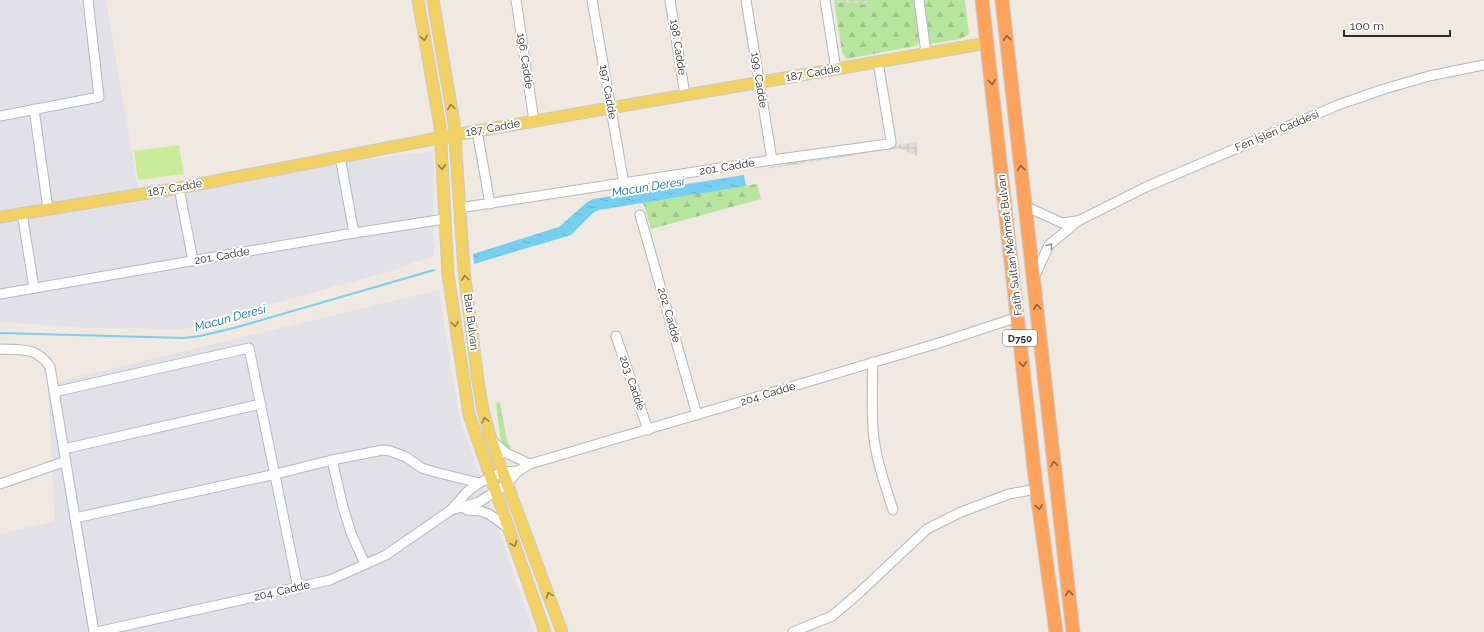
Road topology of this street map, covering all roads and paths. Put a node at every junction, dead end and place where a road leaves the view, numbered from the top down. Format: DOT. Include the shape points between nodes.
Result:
graph roads {
  1 [pos="88,0"];
  2 [pos="418,0"];
  3 [pos="433,0"];
  4 [pos="516,0"];
  5 [pos="592,0"];
  6 [pos="670,0"];
  7 [pos="746,0"];
  8 [pos="825,0"];
  9 [pos="919,0"];
  10 [pos="982,0"];
  11 [pos="1005,1"];
  12 [pos="987,43"];
  13 [pos="926,53"];
  14 [pos="878,62"];
  15 [pos="1484,65"];
  16 [pos="836,69"];
  17 [pos="759,82"];
  18 [pos="686,95"];
  19 [pos="611,108"];
  20 [pos="34,109"];
  21 [pos="0,116"];
  22 [pos="534,121"];
  23 [pos="477,131"];
  24 [pos="454,135"];
  25 [pos="441,138"];
  26 [pos="340,157"];
  27 [pos="772,160"];
  28 [pos="624,184"];
  29 [pos="179,188"];
  30 [pos="490,204"];
  31 [pos="1025,206"];
  32 [pos="459,208"];
  33 [pos="48,209"];
  34 [pos="22,214"];
  35 [pos="640,215"];
  36 [pos="0,217"];
  37 [pos="445,219"];
  38 [pos="1078,221"];
  39 [pos="354,233"];
  40 [pos="193,261"];
  41 [pos="1033,279"];
  42 [pos="34,288"];
  43 [pos="0,294"];
  44 [pos="1018,317"];
  45 [pos="616,336"];
  46 [pos="0,349"];
  47 [pos="873,362"];
  48 [pos="54,392"];
  49 [pos="261,404"];
  50 [pos="697,415"];
  51 [pos="648,430"];
  52 [pos="491,440"];
  53 [pos="64,449"];
  54 [pos="332,460"];
  55 [pos="66,461"];
  56 [pos="530,464"];
  57 [pos="518,471"];
  58 [pos="503,472"];
  59 [pos="276,474"];
  60 [pos="490,477"];
  61 [pos="479,482"];
  62 [pos="0,484"];
  63 [pos="507,484"];
  64 [pos="1037,489"];
  65 [pos="495,492"];
  66 [pos="463,507"];
  67 [pos="451,510"];
  68 [pos="894,510"];
  69 [pos="75,518"];
  70 [pos="508,528"];
  71 [pos="365,564"];
  72 [pos="298,588"];
  73 [pos="94,632"];
  74 [pos="97,632"];
  75 [pos="545,632"];
  76 [pos="562,632"];
  77 [pos="793,632"];
  78 [pos="1056,632"];
  79 [pos="1073,632"];
  1 -- 20 [label="street" via="99,97"];
  2 -- 25 [label="main road, Batı Bulvarı, one-way"];
  24 -- 3 [label="main road, Batı Bulvarı, one-way"];
  4 -- 22 [label="street, 196. Cadde"];
  5 -- 19 [label="street, 197. Cadde"];
  6 -- 18 [label="street, 198. Cadde"];
  7 -- 17 [label="street, 199. Cadde"];
  8 -- 16 [label="street"];
  9 -- 13 [label="street"];
  10 -- 12 [label="highway, Fatih Sultan Mehmet Bulvarı / D750"];
  31 -- 11 [label="highway, Fatih Sultan Mehmet Bulvarı / D750, one-way"];
  12 -- 13 [label="main road, 187. Cadde"];
  12 -- 44 [label="highway, Fatih Sultan Mehmet Bulvarı / D750, one-way"];
  13 -- 14 [label="main road, 187. Cadde"];
  14 -- 16 [label="main road, 187. Cadde"];
  14 -- 27 [label="street, 201. Cadde" via="891,143"];
  15 -- 38 [label="street, Fen İşleri Caddesi" via="1429,76 1338,105 1146,187"];
  16 -- 17 [label="main road, 187. Cadde"];
  17 -- 18 [label="main road, 187. Cadde"];
  17 -- 27 [label="street, 199. Cadde"];
  18 -- 19 [label="main road, 187. Cadde"];
  19 -- 22 [label="main road, 187. Cadde"];
  19 -- 28 [label="street, 197. Cadde"];
  20 -- 21 [label="street"];
  20 -- 33 [label="street"];
  22 -- 23 [label="main road, 187. Cadde"];
  23 -- 24 [label="main road, 187. Cadde"];
  23 -- 30 [label="street"];
  24 -- 25 [label="main road, 187. Cadde"];
  24 -- 32 [label="main road, Batı Bulvarı"];
  25 -- 26 [label="main road, 187. Cadde"];
  25 -- 37 [label="main road, Batı Bulvarı, one-way"];
  26 -- 29 [label="main road, 187. Cadde"];
  26 -- 39 [label="street"];
  27 -- 28 [label="street, 201. Cadde"];
  28 -- 30 [label="street, 201. Cadde"];
  29 -- 33 [label="main road, 187. Cadde"];
  29 -- 40 [label="street"];
  30 -- 32 [label="street, 201. Cadde"];
  31 -- 38 [label="street" via="1062,223"];
  31 -- 41 [label="highway, Fatih Sultan Mehmet Bulvarı / D750"];
  52 -- 32 [label="main road, Batı Bulvarı, one-way" via="478,381"];
  33 -- 34 [label="main road, 187. Cadde"];
  34 -- 36 [label="main road, 187. Cadde"];
  34 -- 42 [label="street"];
  35 -- 50 [label="street, 202. Cadde"];
  37 -- 39 [label="street, 201. Cadde"];
  37 -- 60 [label="main road, Batı Bulvarı, one-way" via="451,301 465,397"];
  41 -- 38 [label="street, one-way" via="1049,245"];
  39 -- 40 [label="street, 201. Cadde"];
  40 -- 42 [label="street, 201. Cadde"];
  79 -- 41 [label="highway, Fatih Sultan Mehmet Bulvarı / D750, one-way"];
  42 -- 43 [label="street, 201. Cadde"];
  44 -- 47 [label="street, 204. Cadde"];
  44 -- 64 [label="highway, Fatih Sultan Mehmet Bulvarı / D750, one-way"];
  45 -- 51 [label="street, 203. Cadde"];
  46 -- 48 [label="street" via="30,350 44,358 50,367"];
  47 -- 50 [label="street, 204. Cadde"];
  47 -- 68 [label="street" via="874,441 882,478"];
  48 -- 49 [label="street" via="250,348"];
  48 -- 53 [label="street"];
  49 -- 53 [label="street"];
  49 -- 59 [label="street"];
  50 -- 51 [label="street, 204. Cadde"];
  51 -- 56 [label="street, 204. Cadde"];
  52 -- 56 [label="street" via="506,453"];
  52 -- 58 [label="main road, Batı Bulvarı"];
  53 -- 55 [label="street"];
  54 -- 59 [label="street"];
  54 -- 61 [label="street" via="383,450 390,451 406,457 422,468"];
  54 -- 71 [label="street" via="351,533"];
  55 -- 62 [label="street"];
  55 -- 69 [label="street"];
  56 -- 57 [label="street, 204. Cadde"];
  57 -- 58 [label="street, 204. Cadde"];
  57 -- 63 [label="street, 204. Cadde"];
  58 -- 60 [label="street, 204. Cadde"];
  58 -- 63 [label="main road, Batı Bulvarı"];
  59 -- 69 [label="street"];
  59 -- 72 [label="street"];
  60 -- 61 [label="street, 204. Cadde"];
  60 -- 65 [label="main road, Batı Bulvarı"];
  61 -- 67 [label="street, 204. Cadde"];
  63 -- 65 [label="street, 204. Cadde"];
  76 -- 63 [label="main road, Batı Bulvarı, one-way"];
  64 -- 77 [label="street" via="1009,494 961,512 927,529 832,616"];
  64 -- 78 [label="highway, Fatih Sultan Mehmet Bulvarı / D750, one-way"];
  65 -- 66 [label="street, 204. Cadde" via="479,502"];
  65 -- 70 [label="main road, Batı Bulvarı"];
  66 -- 67 [label="street, 204. Cadde"];
  66 -- 70 [label="street" via="489,514"];
  67 -- 71 [label="street, 204. Cadde" via="386,555"];
  69 -- 73 [label="street"];
  70 -- 75 [label="main road, Batı Bulvarı, one-way"];
  71 -- 72 [label="street, 204. Cadde" via="330,580"];
  72 -- 74 [label="street, 204. Cadde"];
}
